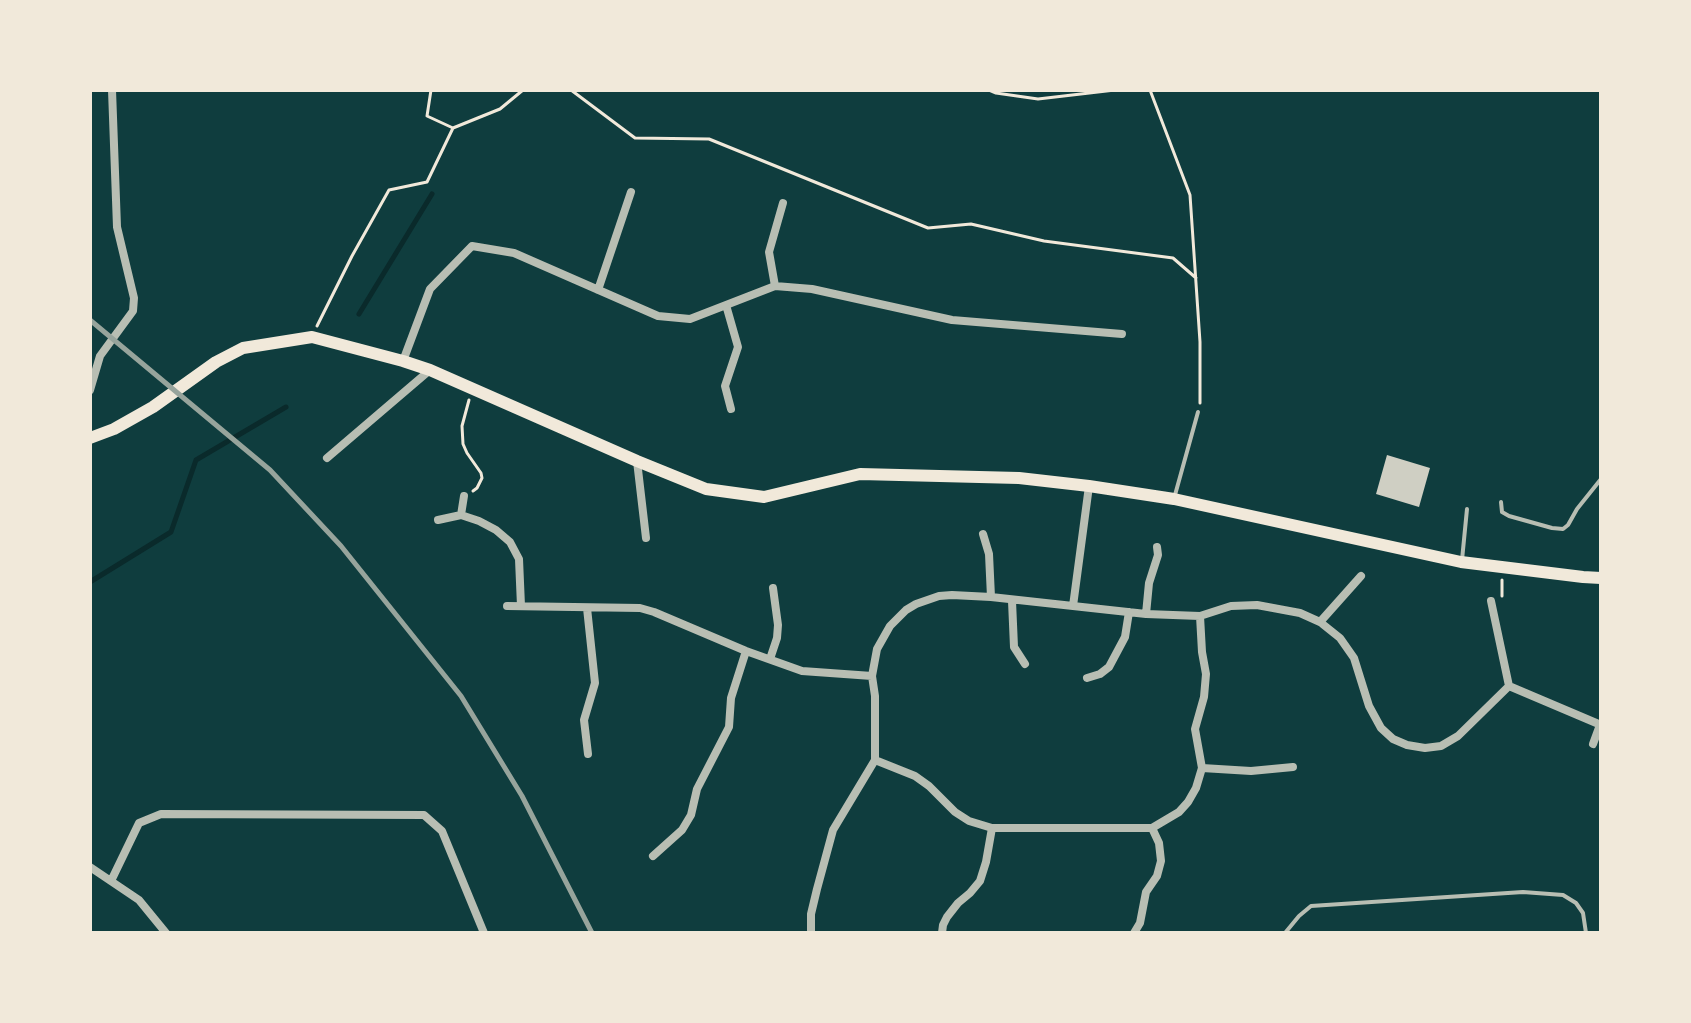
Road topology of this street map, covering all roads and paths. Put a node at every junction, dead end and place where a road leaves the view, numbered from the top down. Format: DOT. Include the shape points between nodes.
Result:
graph roads {
  1 [pos="112,90"];
  2 [pos="431,90"];
  3 [pos="523,90"];
  4 [pos="571,90"];
  5 [pos="989,90"];
  6 [pos="1115,90"];
  7 [pos="1150,90"];
  8 [pos="453,128"];
  9 [pos="631,192"];
  10 [pos="783,203"];
  11 [pos="1196,278"];
  12 [pos="775,286"];
  13 [pos="598,290"];
  14 [pos="726,305"];
  15 [pos="1122,334"];
  16 [pos="312,337"];
  17 [pos="403,361"];
  18 [pos="430,370"];
  19 [pos="473,389"];
  20 [pos="90,390"];
  21 [pos="731,409"];
  22 [pos="1198,412"];
  23 [pos="90,438"];
  24 [pos="327,458"];
  25 [pos="637,461"];
  26 [pos="1601,479"];
  27 [pos="1089,486"];
  28 [pos="464,496"];
  29 [pos="1174,499"];
  30 [pos="1501,502"];
  31 [pos="1467,509"];
  32 [pos="461,515"];
  33 [pos="438,520"];
  34 [pos="983,534"];
  35 [pos="646,538"];
  36 [pos="1157,547"];
  37 [pos="1461,562"];
  38 [pos="1501,568"];
  39 [pos="1361,576"];
  40 [pos="1601,578"];
  41 [pos="773,588"];
  42 [pos="991,597"];
  43 [pos="1012,601"];
  44 [pos="1491,601"];
  45 [pos="507,606"];
  46 [pos="521,606"];
  47 [pos="1073,606"];
  48 [pos="587,608"];
  49 [pos="1129,612"];
  50 [pos="1146,614"];
  51 [pos="1200,616"];
  52 [pos="1320,622"];
  53 [pos="746,651"];
  54 [pos="770,659"];
  55 [pos="1025,664"];
  56 [pos="872,676"];
  57 [pos="1087,678"];
  58 [pos="1509,686"];
  59 [pos="1600,725"];
  60 [pos="1593,744"];
  61 [pos="588,754"];
  62 [pos="875,760"];
  63 [pos="1293,767"];
  64 [pos="1202,768"];
  65 [pos="992,828"];
  66 [pos="1152,828"];
  67 [pos="653,856"];
  68 [pos="90,867"];
  69 [pos="111,881"];
  70 [pos="166,933"];
  71 [pos="484,933"];
  72 [pos="811,933"];
  73 [pos="942,933"];
  74 [pos="1134,933"];
  75 [pos="1285,933"];
  76 [pos="1586,933"];
  1 -- 20 [label="street" via="117,227 134,298 133,311 100,356"];
  2 -- 8 [label="path" via="427,116"];
  3 -- 8 [label="path" via="500,109"];
  4 -- 11 [label="path" via="635,138 709,139 928,228 971,224 1044,241 1173,258"];
  5 -- 6 [label="path" via="1038,99"];
  7 -- 11 [label="path" via="1190,195"];
  8 -- 16 [label="path" via="427,182 389,190"];
  9 -- 13 [label="street"];
  10 -- 12 [label="street" via="769,252"];
  11 -- 22 [label="path"];
  12 -- 14 [label="street"];
  12 -- 15 [label="street" via="812,289 952,320"];
  13 -- 14 [label="street" via="658,316 690,319"];
  13 -- 17 [label="street" via="514,253 472,246 430,289"];
  14 -- 21 [label="street" via="738,347 725,386"];
  16 -- 17 [label="main road"];
  16 -- 23 [label="main road" via="243,348 153,407"];
  17 -- 18 [label="main road"];
  18 -- 19 [label="main road"];
  18 -- 24 [label="street"];
  19 -- 25 [label="main road"];
  19 -- 28 [label="path" via="464,413 463,444 482,478"];
  22 -- 29 [label="lane"];
  25 -- 27 [label="main road" via="706,489 764,497 860,474 1019,478"];
  25 -- 35 [label="street"];
  26 -- 30 [label="lane" via="1563,529 1509,516 1502,512"];
  27 -- 29 [label="main road"];
  27 -- 47 [label="street"];
  28 -- 32 [label="street"];
  29 -- 37 [label="main road"];
  31 -- 37 [label="lane"];
  32 -- 33 [label="street"];
  32 -- 46 [label="street" via="510,542 519,559"];
  34 -- 42 [label="street"];
  36 -- 50 [label="street"];
  37 -- 38 [label="main road"];
  38 -- 40 [label="main road"];
  38 -- 44 [label="path" via="1502,597"];
  39 -- 52 [label="street"];
  41 -- 54 [label="street" via="778,625"];
  42 -- 43 [label="street"];
  42 -- 56 [label="street" via="939,596 906,610 884,635"];
  43 -- 47 [label="street"];
  43 -- 55 [label="street" via="1014,647"];
  44 -- 58 [label="street"];
  45 -- 46 [label="street"];
  46 -- 48 [label="street"];
  47 -- 49 [label="street"];
  48 -- 53 [label="street" via="640,608"];
  48 -- 61 [label="street" via="595,683 584,720"];
  49 -- 50 [label="street"];
  49 -- 57 [label="street" via="1125,637 1109,667"];
  50 -- 51 [label="street"];
  51 -- 52 [label="street" via="1257,605"];
  51 -- 64 [label="street" via="1206,674 1195,729"];
  52 -- 58 [label="street" via="1354,658 1381,728 1407,745 1441,746"];
  53 -- 54 [label="street"];
  53 -- 67 [label="street" via="731,698 729,727 697,789 691,815"];
  54 -- 56 [label="street" via="802,671"];
  56 -- 62 [label="street"];
  58 -- 59 [label="street"];
  59 -- 60 [label="street"];
  62 -- 65 [label="street" via="915,776 955,812"];
  62 -- 72 [label="street" via="833,830"];
  63 -- 64 [label="street"];
  64 -- 66 [label="street" via="1188,802"];
  65 -- 66 [label="street"];
  65 -- 73 [label="street" via="980,881 947,917"];
  66 -- 74 [label="street" via="1161,861"];
  68 -- 69 [label="street"];
  69 -- 70 [label="street" via="139,900"];
  69 -- 71 [label="street" via="139,823 161,814 424,815 442,831"];
  75 -- 76 [label="lane" via="1311,906 1523,892 1563,895 1576,903"];
}
